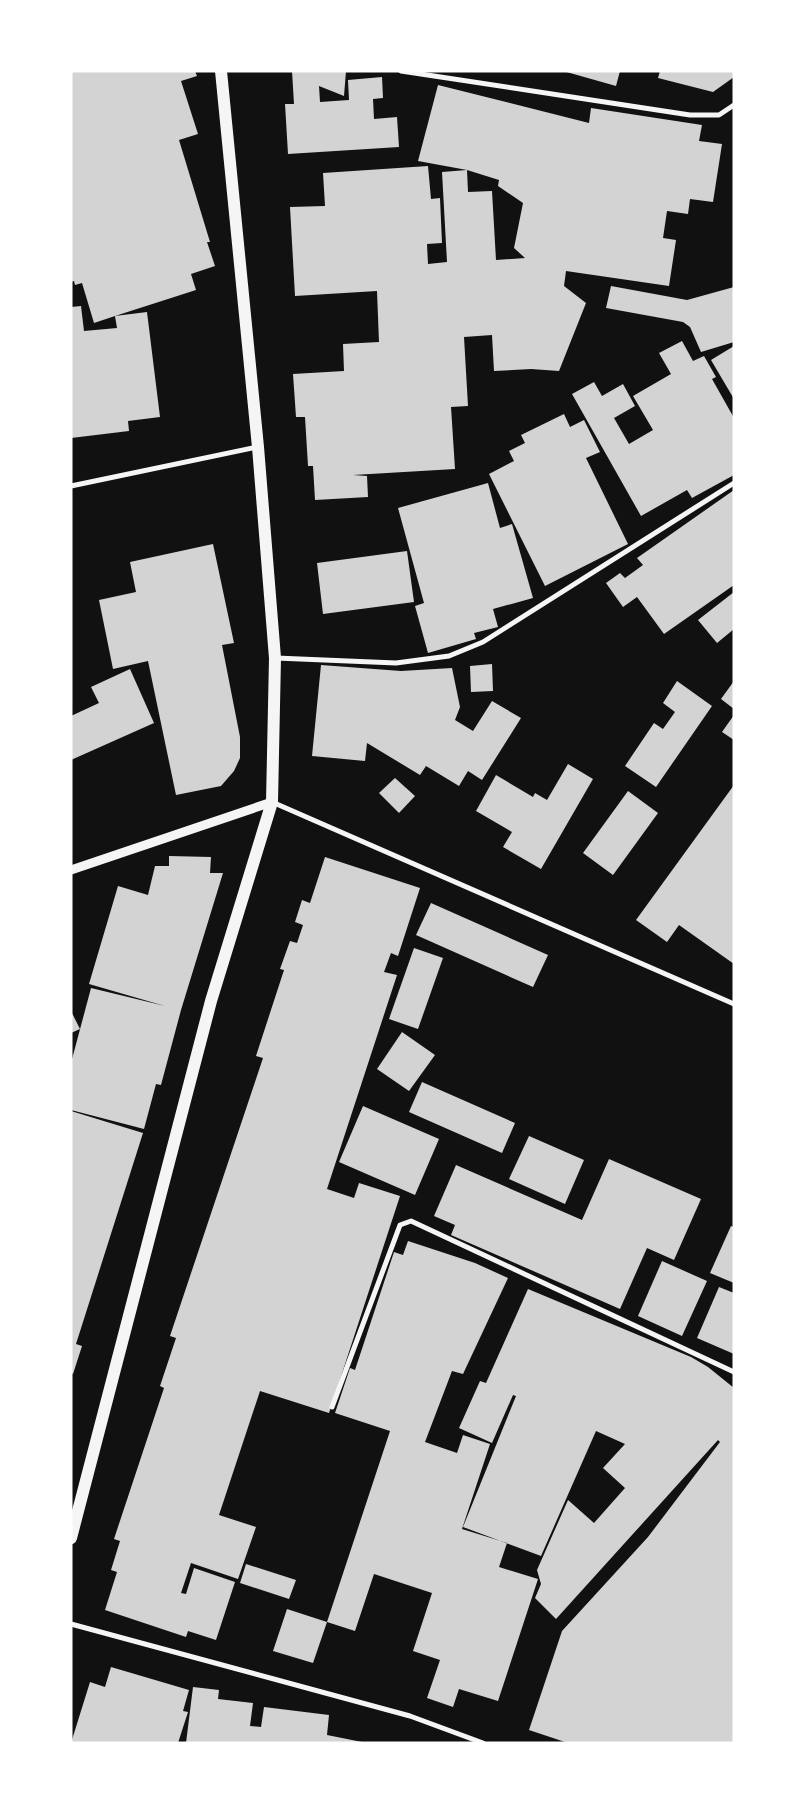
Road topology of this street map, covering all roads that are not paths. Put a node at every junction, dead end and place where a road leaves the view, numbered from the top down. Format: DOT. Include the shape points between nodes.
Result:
graph roads {
  1 [pos="221,71"];
  2 [pos="401,71"];
  3 [pos="734,104"];
  4 [pos="258,447"];
  5 [pos="734,483"];
  6 [pos="71,486"];
  7 [pos="275,658"];
  8 [pos="272,802"];
  9 [pos="71,870"];
  10 [pos="734,1004"];
  11 [pos="734,1372"];
  12 [pos="332,1407"];
  13 [pos="71,1538"];
  14 [pos="71,1624"];
  15 [pos="483,1743"];
  1 -- 4 [label="main road"];
  2 -- 3 [label="street" via="690,115 719,115"];
  4 -- 6 [label="street"];
  4 -- 7 [label="main road"];
  5 -- 7 [label="street" via="483,642 449,656 396,663"];
  7 -- 8 [label="main road"];
  8 -- 9 [label="street"];
  8 -- 10 [label="street"];
  8 -- 13 [label="main road" via="211,1001"];
  11 -- 12 [label="street" via="411,1221 400,1225"];
  14 -- 15 [label="street" via="410,1716"];
}
